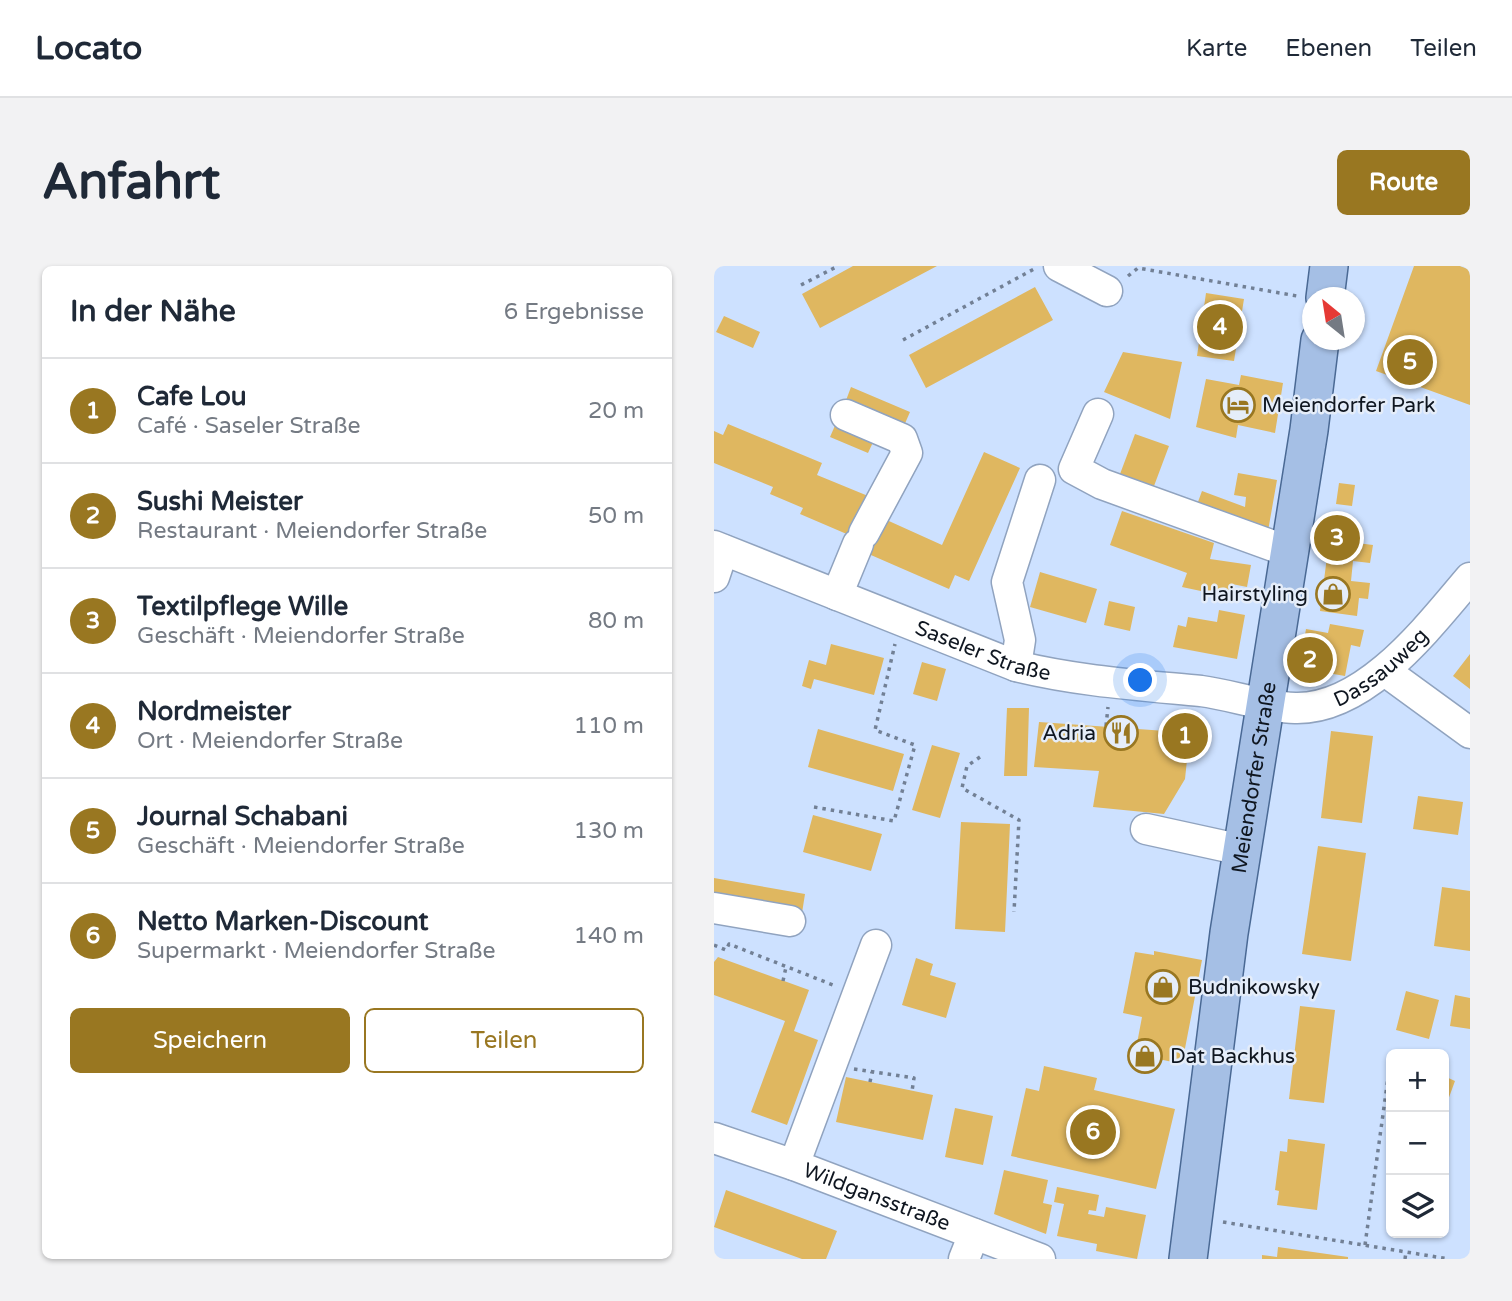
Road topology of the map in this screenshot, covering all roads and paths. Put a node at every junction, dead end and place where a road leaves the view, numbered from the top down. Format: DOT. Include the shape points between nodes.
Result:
graph roads {
  1 [pos="838,266"];
  2 [pos="1040,266"];
  3 [pos="1059,266"];
  4 [pos="1329,266"];
  5 [pos="801,285"];
  6 [pos="1319,287"];
  7 [pos="1107,291"];
  8 [pos="1302,295"];
  9 [pos="903,340"];
  10 [pos="1319,350"];
  11 [pos="1098,414"];
  12 [pos="846,415"];
  13 [pos="1040,480"];
  14 [pos="1290,552"];
  15 [pos="717,558"];
  16 [pos="1470,578"];
  17 [pos="837,595"];
  18 [pos="901,620"];
  19 [pos="1016,666"];
  20 [pos="1385,671"];
  21 [pos="1265,703"];
  22 [pos="1107,714"];
  23 [pos="1106,726"];
  24 [pos="1470,733"];
  25 [pos="980,757"];
  26 [pos="814,807"];
  27 [pos="1146,829"];
  28 [pos="1242,850"];
  29 [pos="714,908"];
  30 [pos="1014,912"];
  31 [pos="790,921"];
  32 [pos="876,945"];
  33 [pos="714,946"];
  34 [pos="726,950"];
  35 [pos="722,958"];
  36 [pos="786,967"];
  37 [pos="783,981"];
  38 [pos="858,995"];
  39 [pos="831,1066"];
  40 [pos="872,1072"];
  41 [pos="870,1082"];
  42 [pos="912,1091"];
  43 [pos="1386,1092"];
  44 [pos="714,1138"];
  45 [pos="794,1165"];
  46 [pos="1193,1217"];
  47 [pos="1365,1245"];
  48 [pos="969,1246"];
  49 [pos="1406,1252"];
  50 [pos="1040,1259"];
  51 [pos="1188,1259"];
  52 [pos="1405,1259"];
  53 [pos="1449,1259"];
  1 -- 5 [label="path"];
  2 -- 9 [label="path"];
  3 -- 7 [label="street"];
  4 -- 6 [label="main road"];
  7 -- 8 [label="path" via="1138,268"];
  10 -- 14 [label="main road, Meiendorfer Straße"];
  11 -- 14 [label="street" via="1074,469 1102,484"];
  12 -- 17 [label="street" via="902,439 907,453"];
  13 -- 19 [label="street" via="1007,582 1020,640"];
  14 -- 21 [label="main road, Meiendorfer Straße"];
  15 -- 17 [label="street, Saseler Straße"];
  16 -- 20 [label="street, Dassauweg"];
  17 -- 18 [label="street, Saseler Straße"];
  18 -- 19 [label="street, Saseler Straße"];
  18 -- 26 [label="path" via="875,730 915,745 894,821"];
  19 -- 21 [label="street, Saseler Straße" via="1066,678 1214,693"];
  20 -- 21 [label="street, Dassauweg" via="1320,704 1296,708"];
  20 -- 24 [label="street"];
  21 -- 28 [label="main road, Meiendorfer Straße"];
  22 -- 23 [label="path"];
  25 -- 30 [label="path" via="967,766 962,788 1018,820"];
  27 -- 28 [label="street"];
  28 -- 46 [label="main road, Meiendorfer Straße"];
  29 -- 31 [label="street"];
  32 -- 38 [label="street"];
  33 -- 34 [label="path"];
  34 -- 35 [label="path"];
  34 -- 36 [label="path" via="729,944"];
  36 -- 37 [label="path"];
  36 -- 38 [label="path"];
  38 -- 39 [label="street"];
  39 -- 40 [label="path"];
  39 -- 45 [label="street"];
  40 -- 41 [label="path"];
  40 -- 42 [label="path" via="914,1078"];
  43 -- 47 [label="path"];
  44 -- 45 [label="street, Wildgansstraße"];
  45 -- 48 [label="street, Wildgansstraße"];
  46 -- 47 [label="path"];
  46 -- 51 [label="main road, Meiendorfer Straße"];
  47 -- 49 [label="path"];
  48 -- 50 [label="street, Wildgansstraße"];
  49 -- 52 [label="path"];
  49 -- 53 [label="path"];
}
